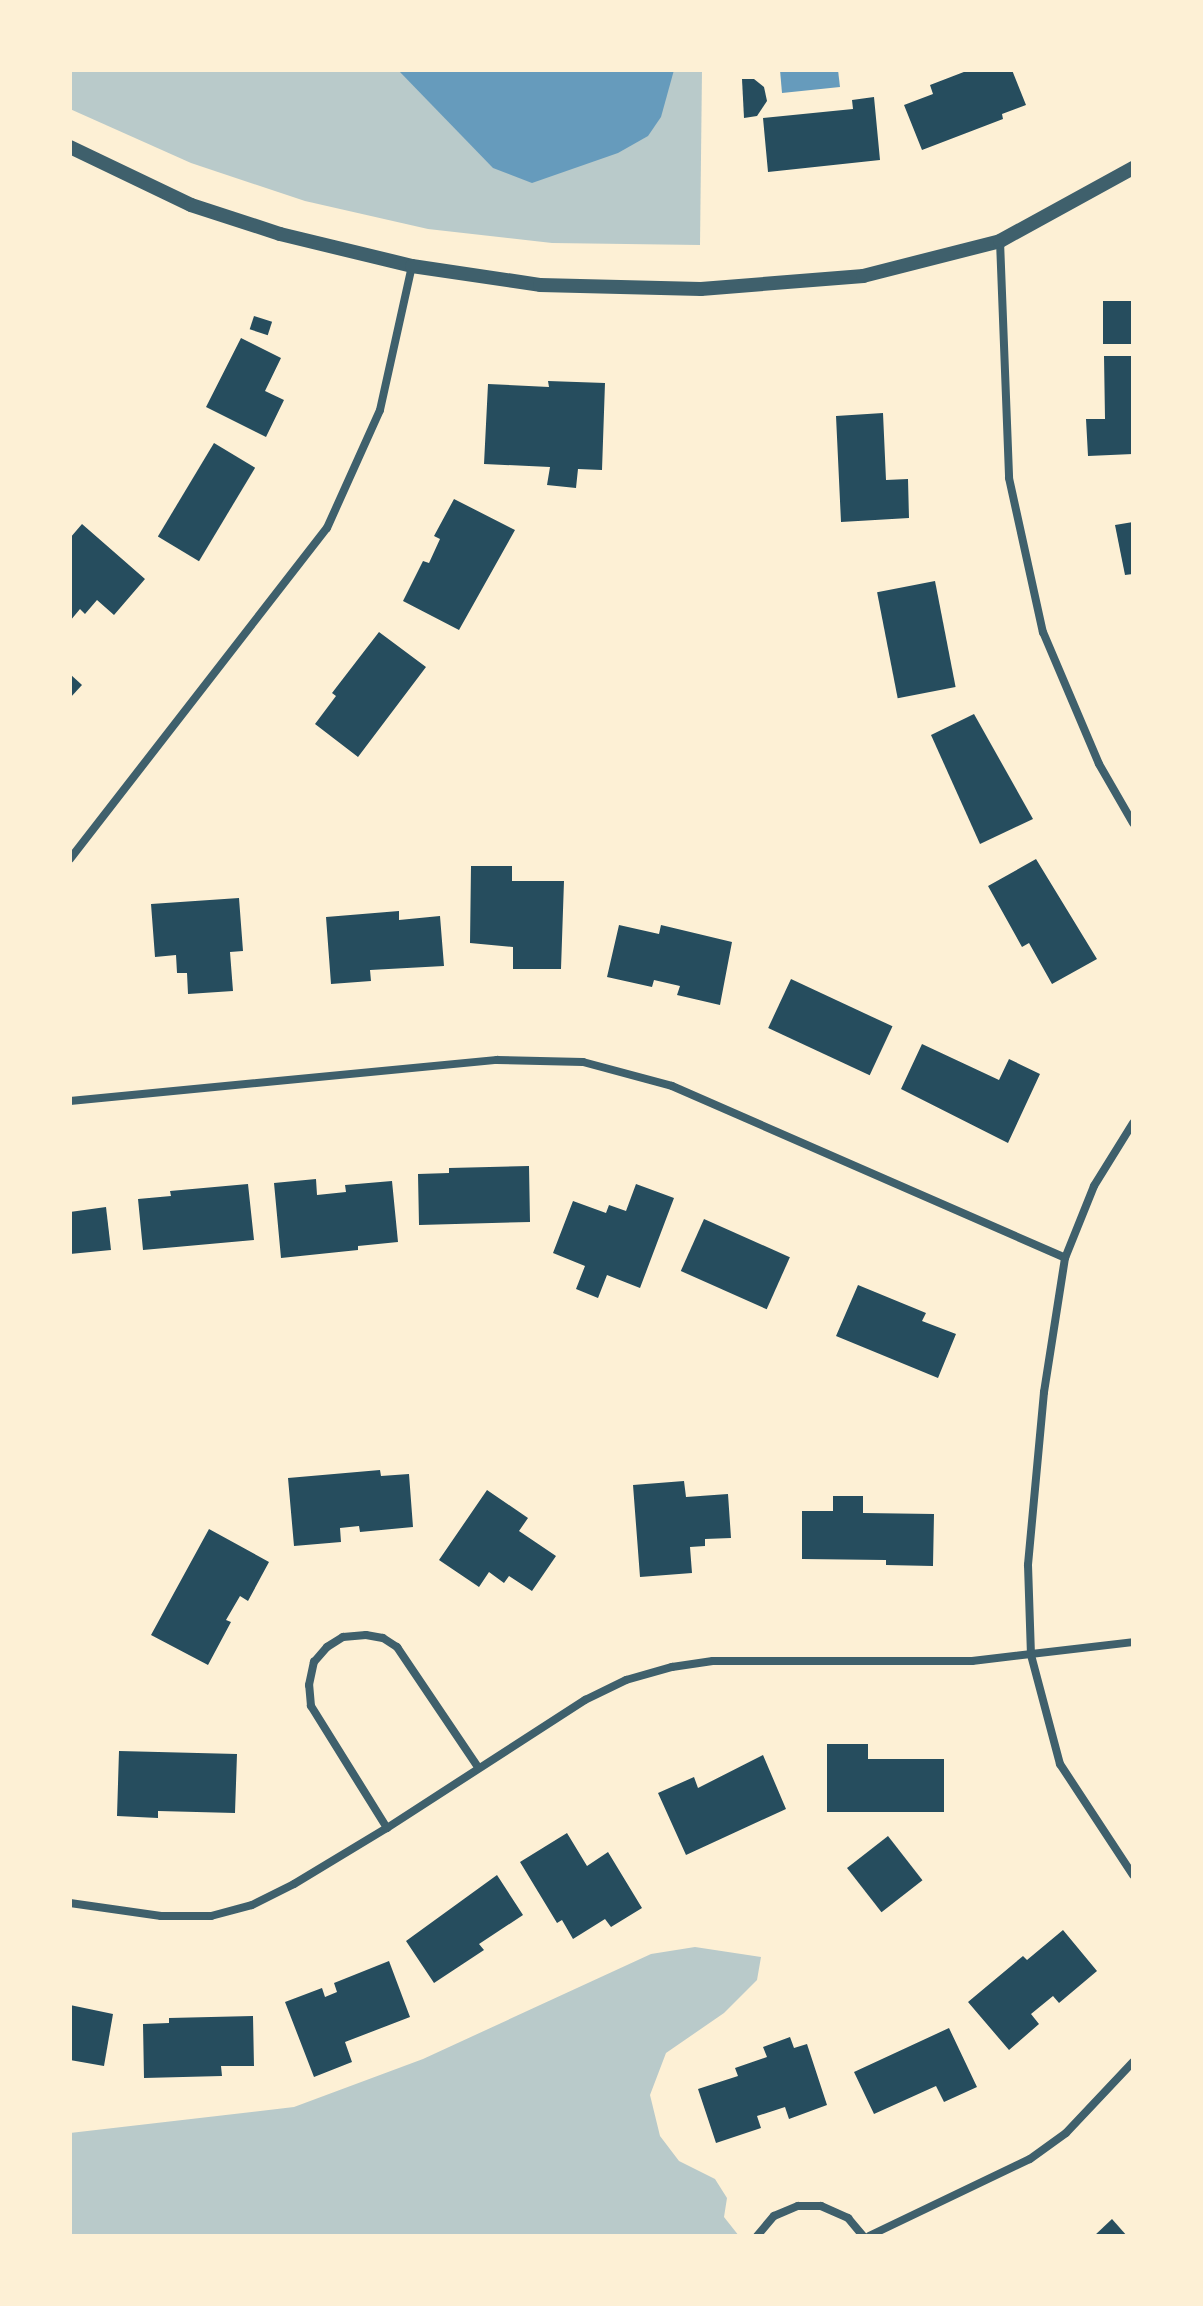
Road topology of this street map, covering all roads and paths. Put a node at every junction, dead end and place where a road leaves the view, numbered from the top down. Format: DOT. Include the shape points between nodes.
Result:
graph roads {
  1 [pos="70,147"];
  2 [pos="1133,168"];
  3 [pos="1000,241"];
  4 [pos="412,266"];
  5 [pos="1133,823"];
  6 [pos="70,859"];
  7 [pos="70,1101"];
  8 [pos="1133,1123"];
  9 [pos="1065,1258"];
  10 [pos="1133,1642"];
  11 [pos="1031,1655"];
  12 [pos="478,1767"];
  13 [pos="387,1828"];
  14 [pos="1133,1875"];
  15 [pos="70,1903"];
  16 [pos="1133,2062"];
  17 [pos="757,2236"];
  18 [pos="866,2236"];
  1 -- 4 [label="street" via="191,205 280,234"];
  2 -- 3 [label="street"];
  3 -- 4 [label="street" via="863,276 701,289 540,285"];
  3 -- 5 [label="street" via="1009,478 1043,632 1099,764"];
  4 -- 6 [label="street" via="380,410 327,528"];
  7 -- 9 [label="street" via="497,1060 583,1062 672,1086"];
  8 -- 9 [label="street" via="1094,1186"];
  9 -- 11 [label="street" via="1044,1392 1028,1565"];
  10 -- 11 [label="street"];
  11 -- 12 [label="street" via="972,1661 713,1661 672,1667 626,1680 585,1700"];
  11 -- 14 [label="street" via="1060,1764"];
  12 -- 13 [label="street"];
  12 -- 13 [label="street" via="397,1647 366,1635 343,1637 327,1647 314,1662 311,1706"];
  13 -- 15 [label="street" via="252,1905 211,1916 161,1916"];
  16 -- 18 [label="street" via="1066,2133 1030,2159"];
  17 -- 18 [label="street" via="774,2216 798,2206 821,2206 848,2218"];
}
